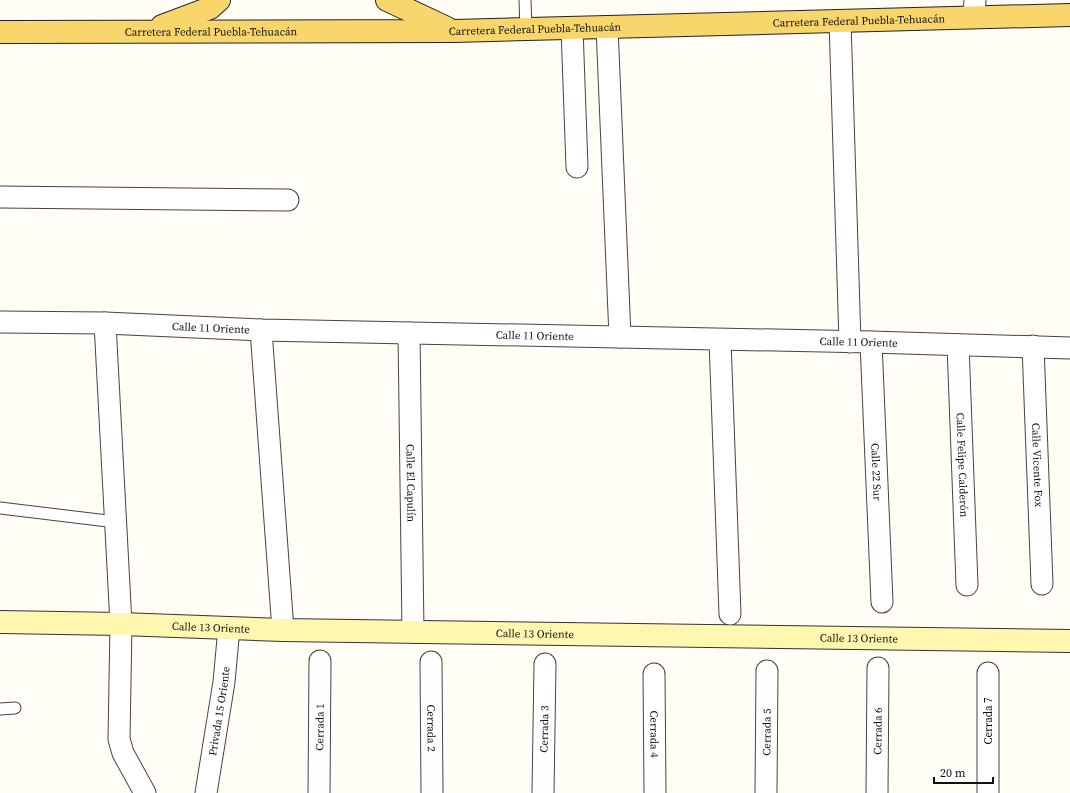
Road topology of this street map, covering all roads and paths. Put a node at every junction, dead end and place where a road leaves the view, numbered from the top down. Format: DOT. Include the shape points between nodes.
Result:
graph roads {
  1 [pos="219,0"];
  2 [pos="387,0"];
  3 [pos="525,0"];
  4 [pos="974,9"];
  5 [pos="1070,15"];
  6 [pos="840,21"];
  7 [pos="607,27"];
  8 [pos="572,28"];
  9 [pos="526,29"];
  10 [pos="149,31"];
  11 [pos="454,31"];
  12 [pos="0,32"];
  13 [pos="577,167"];
  14 [pos="0,197"];
  15 [pos="288,200"];
  16 [pos="0,322"];
  17 [pos="105,323"];
  18 [pos="260,330"];
  19 [pos="408,333"];
  20 [pos="620,338"];
  21 [pos="720,340"];
  22 [pos="850,342"];
  23 [pos="870,342"];
  24 [pos="958,345"];
  25 [pos="1033,346"];
  26 [pos="1070,348"];
  27 [pos="0,508"];
  28 [pos="116,522"];
  29 [pos="1042,584"];
  30 [pos="967,585"];
  31 [pos="882,602"];
  32 [pos="730,614"];
  33 [pos="0,622"];
  34 [pos="121,624"];
  35 [pos="230,628"];
  36 [pos="283,630"];
  37 [pos="413,632"];
  38 [pos="1070,641"];
  39 [pos="320,661"];
  40 [pos="431,662"];
  41 [pos="546,664"];
  42 [pos="878,668"];
  43 [pos="767,671"];
  44 [pos="988,673"];
  45 [pos="654,674"];
  46 [pos="0,708"];
  47 [pos="15,708"];
  48 [pos="145,793"];
  49 [pos="206,793"];
  50 [pos="319,793"];
  51 [pos="432,793"];
  52 [pos="543,793"];
  53 [pos="654,793"];
  54 [pos="766,793"];
  55 [pos="877,793"];
  56 [pos="988,793"];
  1 -- 10 [label="main road" via="210,8"];
  2 -- 11 [label="main road"];
  3 -- 9 [label="lane"];
  4 -- 5 [label="main road, Carretera Federal Puebla-Tehuacán"];
  4 -- 6 [label="main road, Carretera Federal Puebla-Tehuacán"];
  6 -- 7 [label="main road, Carretera Federal Puebla-Tehuacán"];
  6 -- 22 [label="street"];
  7 -- 8 [label="main road, Carretera Federal Puebla-Tehuacán"];
  7 -- 20 [label="street"];
  8 -- 9 [label="main road, Carretera Federal Puebla-Tehuacán"];
  8 -- 13 [label="street"];
  9 -- 11 [label="main road, Carretera Federal Puebla-Tehuacán"];
  10 -- 11 [label="main road, Carretera Federal Puebla-Tehuacán"];
  10 -- 12 [label="main road, Carretera Federal Puebla-Tehuacán"];
  14 -- 15 [label="street"];
  16 -- 17 [label="street, Calle 11 Oriente"];
  17 -- 18 [label="street, Calle 11 Oriente"];
  17 -- 28 [label="street"];
  18 -- 19 [label="street, Calle 11 Oriente"];
  18 -- 36 [label="street"];
  19 -- 20 [label="street, Calle 11 Oriente"];
  19 -- 37 [label="street, Calle El Capulín"];
  20 -- 21 [label="street, Calle 11 Oriente"];
  21 -- 22 [label="street, Calle 11 Oriente"];
  21 -- 32 [label="street"];
  22 -- 23 [label="street, Calle 11 Oriente"];
  23 -- 24 [label="street, Calle 11 Oriente"];
  23 -- 31 [label="street, Calle 22 Sur"];
  24 -- 25 [label="street, Calle 11 Oriente"];
  24 -- 30 [label="street, Calle Felipe Calderón"];
  25 -- 26 [label="street, Calle 11 Oriente"];
  25 -- 29 [label="street, Calle Vicente Fox"];
  27 -- 28 [label="lane"];
  28 -- 34 [label="street"];
  33 -- 34 [label="street, Calle 13 Oriente"];
  34 -- 35 [label="street, Calle 13 Oriente"];
  34 -- 48 [label="street" via="119,739"];
  35 -- 36 [label="street, Calle 13 Oriente"];
  35 -- 49 [label="street, Privada 15 Oriente"];
  36 -- 37 [label="street, Calle 13 Oriente"];
  37 -- 38 [label="street, Calle 13 Oriente"];
  39 -- 50 [label="street, Cerrada 1"];
  40 -- 51 [label="street, Cerrada 2"];
  41 -- 52 [label="street, Cerrada 3"];
  42 -- 55 [label="street, Cerrada 6"];
  43 -- 54 [label="street, Cerrada 5"];
  44 -- 56 [label="street, Cerrada 7"];
  45 -- 53 [label="street, Cerrada 4"];
  46 -- 47 [label="lane"];
}
